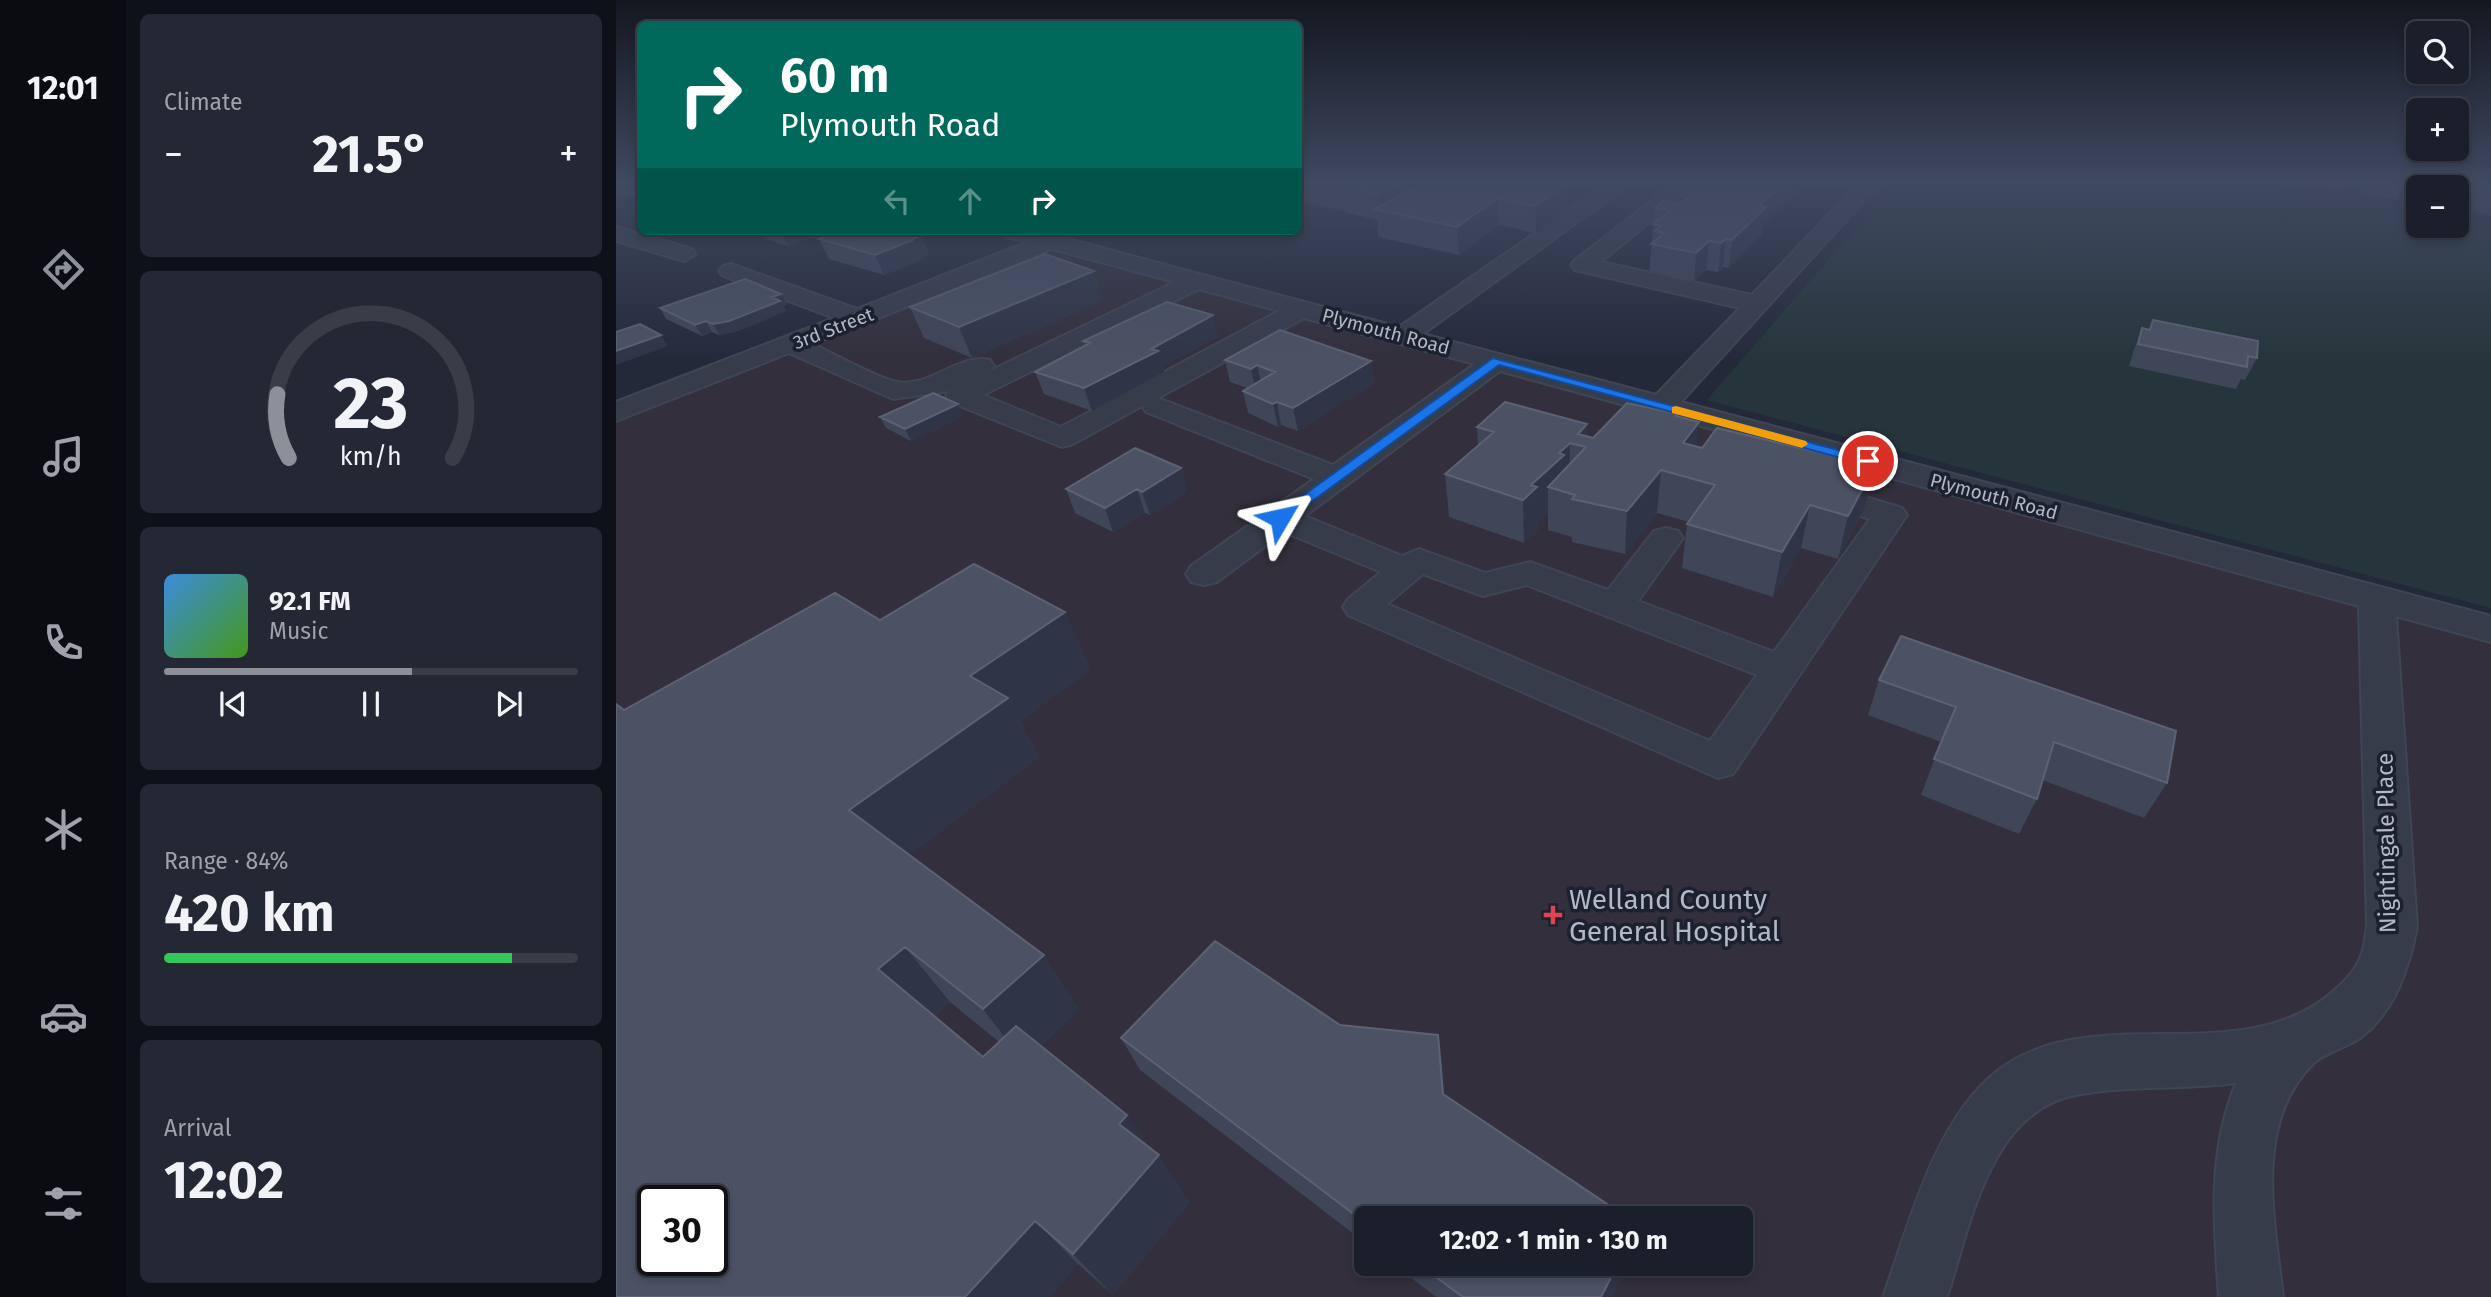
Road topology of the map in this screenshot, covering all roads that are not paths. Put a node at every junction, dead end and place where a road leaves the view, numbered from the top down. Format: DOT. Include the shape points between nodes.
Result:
graph roads {
  1 [pos="648,244"];
  2 [pos="1046,244"];
  3 [pos="1056,244"];
  4 [pos="1534,244"];
  5 [pos="1611,244"];
  6 [pos="1813,244"];
  7 [pos="684,254"];
  8 [pos="1596,255"];
  9 [pos="1654,267"];
  10 [pos="731,271"];
  11 [pos="1698,277"];
  12 [pos="1197,281"];
  13 [pos="1730,298"];
  14 [pos="1757,304"];
  15 [pos="1301,309"];
  16 [pos="859,318"];
  17 [pos="1047,335"];
  18 [pos="1403,336"];
  19 [pos="791,344"];
  20 [pos="1497,361"];
  21 [pos="1156,406"];
  22 [pos="1662,406"];
  23 [pos="616,412"];
  24 [pos="1726,424"];
  25 [pos="1789,440"];
  26 [pos="1707,450"];
  27 [pos="1336,477"];
  28 [pos="1280,518"];
  29 [pos="1666,538"];
  30 [pos="1406,570"];
  31 [pos="1204,574"];
  32 [pos="2377,598"];
  33 [pos="1615,606"];
  34 [pos="2491,629"];
  35 [pos="1783,670"];
  36 [pos="2295,1044"];
  37 [pos="1915,1297"];
  38 [pos="2250,1297"];
  1 -- 7 [label="street"];
  2 -- 16 [label="street, 3rd Street"];
  3 -- 12 [label="street, Plymouth Road"];
  4 -- 18 [label="street"];
  5 -- 8 [label="street"];
  6 -- 14 [label="street"];
  8 -- 9 [label="street"];
  8 -- 13 [label="street" via="1583,265"];
  10 -- 16 [label="street"];
  11 -- 13 [label="street" via="1714,281"];
  12 -- 15 [label="street, Plymouth Road"];
  12 -- 15 [label="street" via="960,396 1062,438"];
  13 -- 14 [label="street"];
  14 -- 22 [label="street"];
  15 -- 18 [label="street, Plymouth Road"];
  16 -- 19 [label="street, 3rd Street"];
  17 -- 19 [label="street" via="935,387 893,391"];
  18 -- 20 [label="street, Plymouth Road"];
  19 -- 23 [label="street, 3rd Street"];
  20 -- 22 [label="street, Plymouth Road"];
  20 -- 27 [label="street"];
  21 -- 27 [label="street"];
  22 -- 24 [label="street, Plymouth Road"];
  24 -- 25 [label="street, Plymouth Road"];
  24 -- 26 [label="street"];
  25 -- 32 [label="street, Plymouth Road"];
  25 -- 35 [label="street" via="1775,475 1891,514"];
  27 -- 28 [label="street"];
  28 -- 30 [label="street"];
  28 -- 31 [label="street"];
  29 -- 33 [label="street"];
  30 -- 33 [label="street" via="1419,560 1483,586 1530,572"];
  30 -- 35 [label="street" via="1361,607 1718,762"];
  32 -- 34 [label="street, Plymouth Road"];
  32 -- 36 [label="street, Nightingale Place" via="2392,928 2384,964 2365,996 2335,1024"];
  33 -- 35 [label="street"];
  36 -- 37 [label="street, Nightingale Place" via="2241,1057 2075,1066 2018,1091 1976,1137"];
  36 -- 38 [label="street, Nightingale Place" via="2268,1080 2249,1126 2242,1183"];
}
